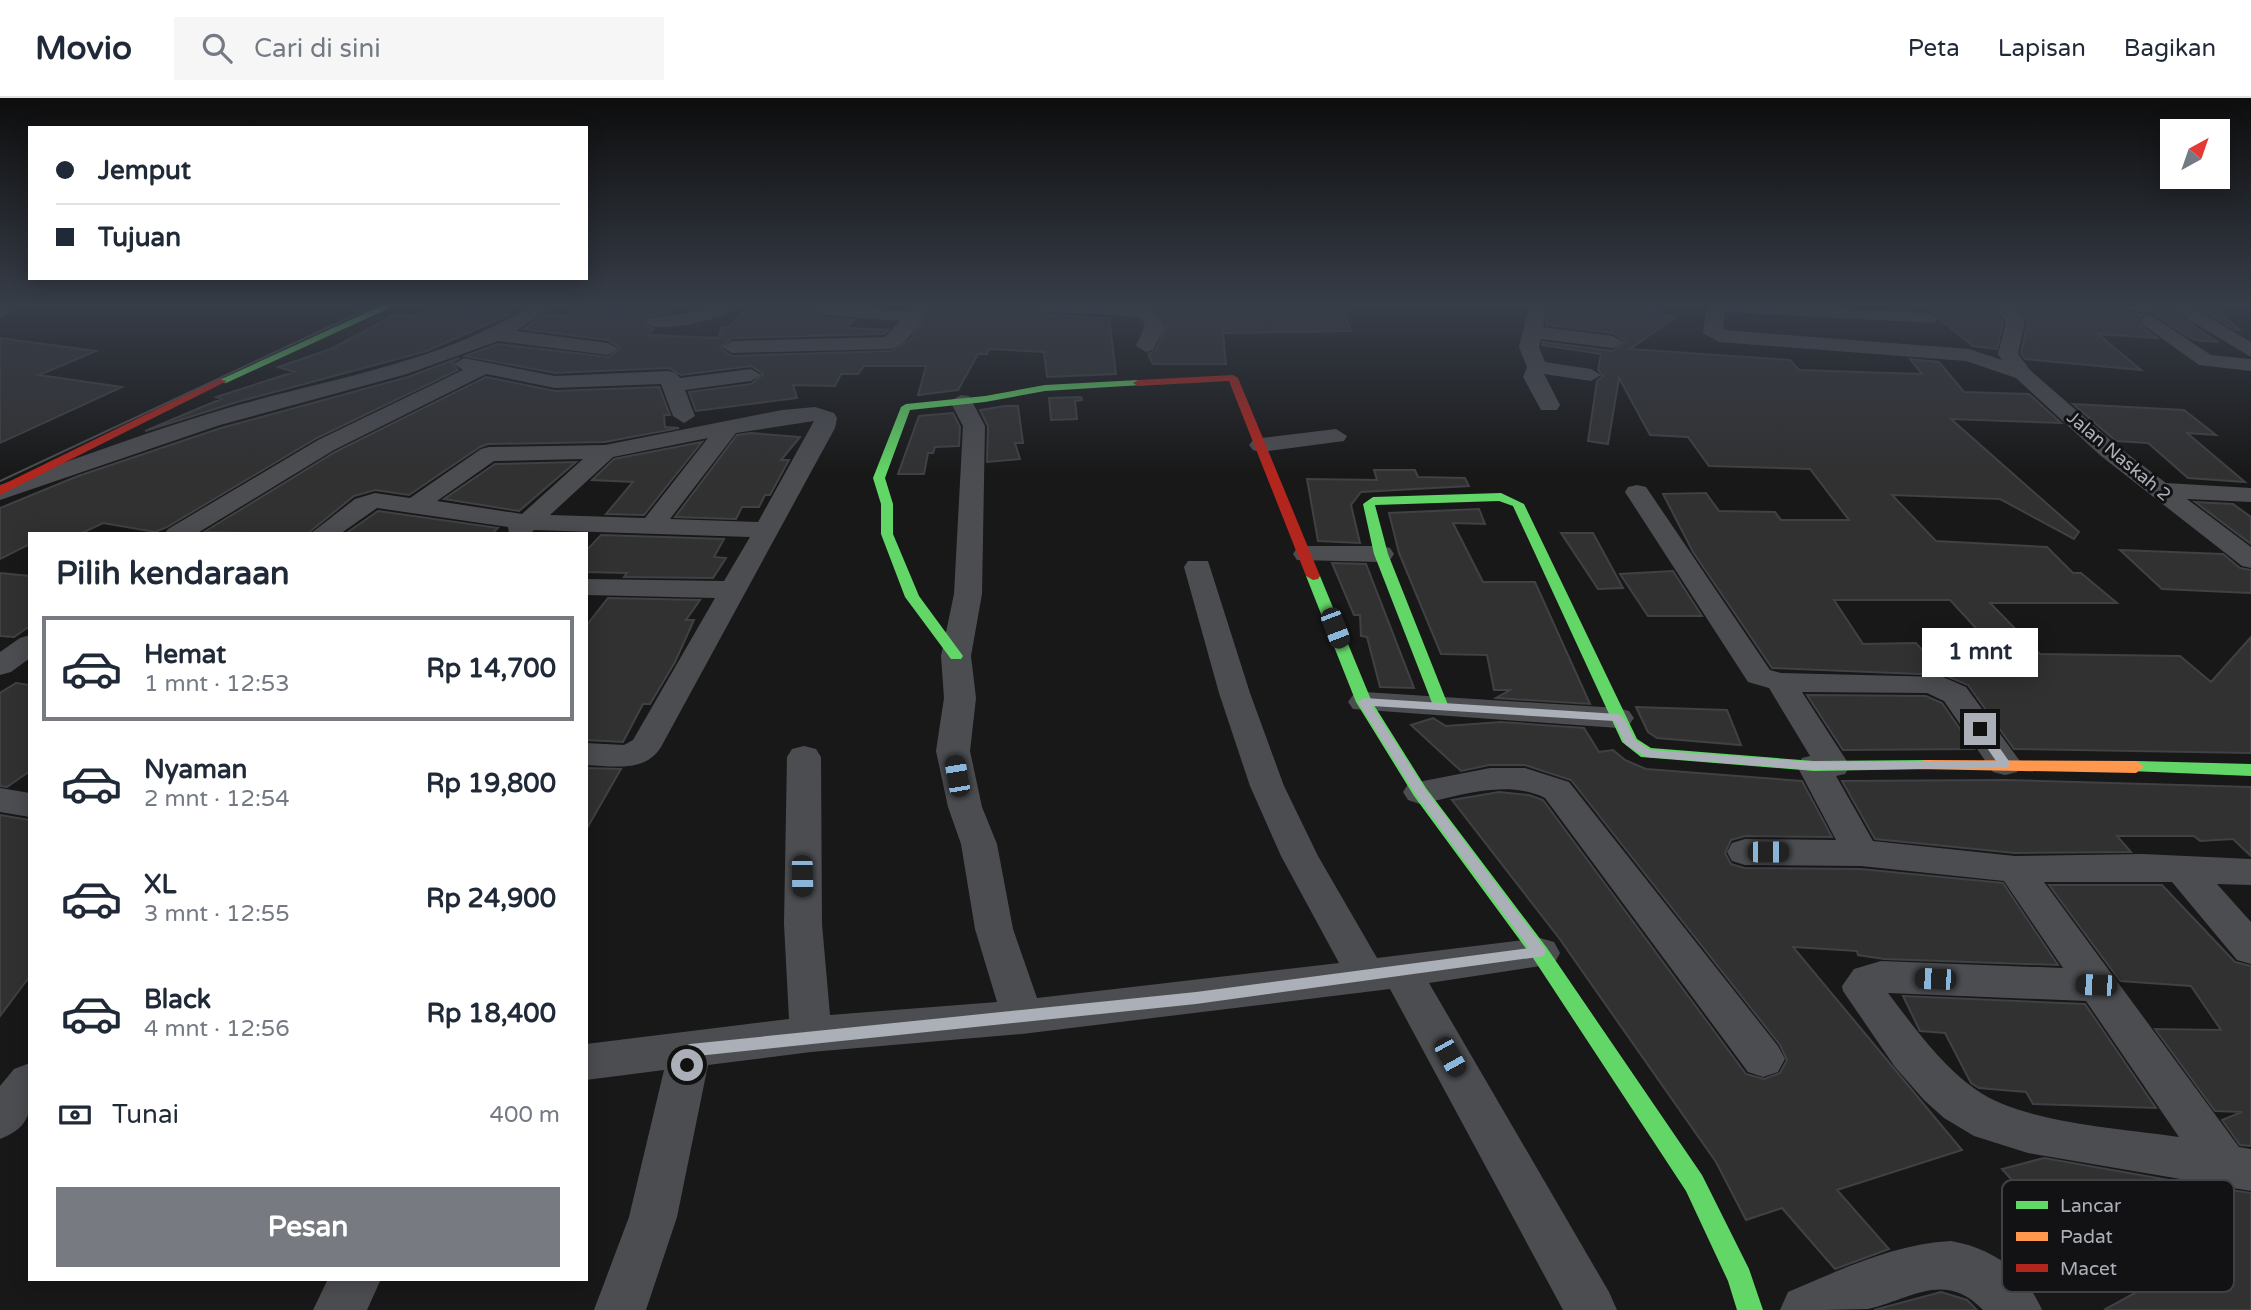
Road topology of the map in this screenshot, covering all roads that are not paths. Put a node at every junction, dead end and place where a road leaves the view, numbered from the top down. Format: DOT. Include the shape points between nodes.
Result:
graph roads {
  1 [pos="232,361"];
  2 [pos="270,361"];
  3 [pos="422,361"];
  4 [pos="451,361"];
  5 [pos="1534,361"];
  6 [pos="1985,361"];
  7 [pos="2013,361"];
  8 [pos="2205,361"];
  9 [pos="2251,365"];
  10 [pos="1537,367"];
  11 [pos="484,368"];
  12 [pos="2023,374"];
  13 [pos="751,375"];
  14 [pos="1591,375"];
  15 [pos="181,383"];
  16 [pos="675,386"];
  17 [pos="961,401"];
  18 [pos="1549,405"];
  19 [pos="684,416"];
  20 [pos="729,428"];
  21 [pos="1336,436"];
  22 [pos="1261,445"];
  23 [pos="606,452"];
  24 [pos="2251,472"];
  25 [pos="2251,488"];
  26 [pos="2159,490"];
  27 [pos="0,492"];
  28 [pos="1637,492"];
  29 [pos="2251,495"];
  30 [pos="417,504"];
  31 [pos="651,527"];
  32 [pos="522,528"];
  33 [pos="765,530"];
  34 [pos="180,532"];
  35 [pos="326,532"];
  36 [pos="1306,554"];
  37 [pos="1381,554"];
  38 [pos="2251,560"];
  39 [pos="1198,567"];
  40 [pos="733,590"];
  41 [pos="591,594"];
  42 [pos="956,656"];
  43 [pos="1780,682"];
  44 [pos="1364,702"];
  45 [pos="1440,705"];
  46 [pos="1618,718"];
  47 [pos="588,754"];
  48 [pos="804,757"];
  49 [pos="2005,764"];
  50 [pos="1824,766"];
  51 [pos="2251,770"];
  52 [pos="1420,792"];
  53 [pos="1745,852"];
  54 [pos="1861,853"];
  55 [pos="2015,869"];
  56 [pos="2184,871"];
  57 [pos="2251,872"];
  58 [pos="2251,949"];
  59 [pos="1540,953"];
  60 [pos="1383,973"];
  61 [pos="2096,985"];
  62 [pos="1022,1017"];
  63 [pos="811,1034"];
  64 [pos="690,1050"];
  65 [pos="1763,1059"];
  66 [pos="588,1062"];
  67 [pos="0,1080"];
  68 [pos="28,1080"];
  69 [pos="28,1083"];
  70 [pos="0,1119"];
  71 [pos="2237,1167"];
  72 [pos="355,1281"];
  73 [pos="339,1310"];
  74 [pos="620,1310"];
  75 [pos="1591,1310"];
  76 [pos="1750,1310"];
  77 [pos="1806,1310"];
  78 [pos="2016,1310"];
  1 -- 15 [label="main road"];
  2 -- 27 [label="main road"];
  3 -- 27 [label="street" via="242,411"];
  4 -- 11 [label="street"];
  5 -- 10 [label="street"];
  6 -- 12 [label="street"];
  7 -- 12 [label="street, Jalan Naskah 2"];
  8 -- 9 [label="street"];
  10 -- 14 [label="street"];
  10 -- 18 [label="street" via="1533,377"];
  11 -- 16 [label="street" via="555,382 667,376"];
  11 -- 34 [label="street" via="326,445"];
  12 -- 26 [label="street, Jalan Naskah 2"];
  13 -- 16 [label="street"];
  16 -- 19 [label="street"];
  17 -- 22 [label="main road" via="1045,388 1233,378"];
  17 -- 42 [label="street" via="974,426 968,594"];
  17 -- 42 [label="main road" via="906,407 879,478 887,504 887,534 912,597"];
  20 -- 23 [label="street"];
  20 -- 31 [label="street"];
  20 -- 33 [label="street" via="801,414 827,420"];
  21 -- 22 [label="street"];
  22 -- 36 [label="main road"];
  23 -- 30 [label="street" via="489,453"];
  23 -- 32 [label="street"];
  24 -- 25 [label="street" via="2243,475"];
  26 -- 29 [label="street"];
  26 -- 38 [label="street, Jalan Naskah 2"];
  28 -- 43 [label="street" via="1752,670 1762,679"];
  30 -- 32 [label="street"];
  30 -- 35 [label="street" via="369,501"];
  31 -- 32 [label="street"];
  31 -- 33 [label="street"];
  33 -- 40 [label="street"];
  36 -- 37 [label="street"];
  36 -- 44 [label="main road"];
  37 -- 45 [label="main road"];
  37 -- 46 [label="main road" via="1370,501 1502,497 1516,502"];
  39 -- 60 [label="street" via="1233,697 1281,819"];
  40 -- 41 [label="street"];
  40 -- 47 [label="street" via="645,747 630,756"];
  42 -- 62 [label="street" via="960,698 953,751 957,776 979,844 995,929"];
  43 -- 49 [label="street" via="1932,684 1945,688 1955,694"];
  43 -- 50 [label="street"];
  44 -- 45 [label="street"];
  44 -- 52 [label="main road"];
  45 -- 46 [label="street"];
  46 -- 50 [label="main road" via="1630,742 1647,753"];
  48 -- 63 [label="street" via="803,924"];
  49 -- 50 [label="main road"];
  49 -- 51 [label="main road"];
  50 -- 54 [label="street"];
  52 -- 59 [label="main road"];
  52 -- 65 [label="street" via="1519,777 1539,780 1557,790"];
  53 -- 54 [label="street"];
  54 -- 55 [label="street"];
  55 -- 56 [label="street" via="2143,867"];
  55 -- 61 [label="street"];
  56 -- 57 [label="street"];
  56 -- 58 [label="street"];
  59 -- 60 [label="street"];
  59 -- 76 [label="main road" via="1694,1183 1740,1278"];
  60 -- 62 [label="street"];
  60 -- 75 [label="street"];
  61 -- 71 [label="street"];
  61 -- 71 [label="street" via="1881,977 1863,986 1932,1079 1990,1122"];
  62 -- 63 [label="street"];
  63 -- 64 [label="street"];
  64 -- 66 [label="street"];
  64 -- 74 [label="street" via="653,1217"];
  67 -- 68 [label="street"];
  69 -- 70 [label="street"];
  72 -- 73 [label="street"];
  77 -- 78 [label="street" via="1873,1282 1938,1264 1953,1264 1982,1275"];
}
